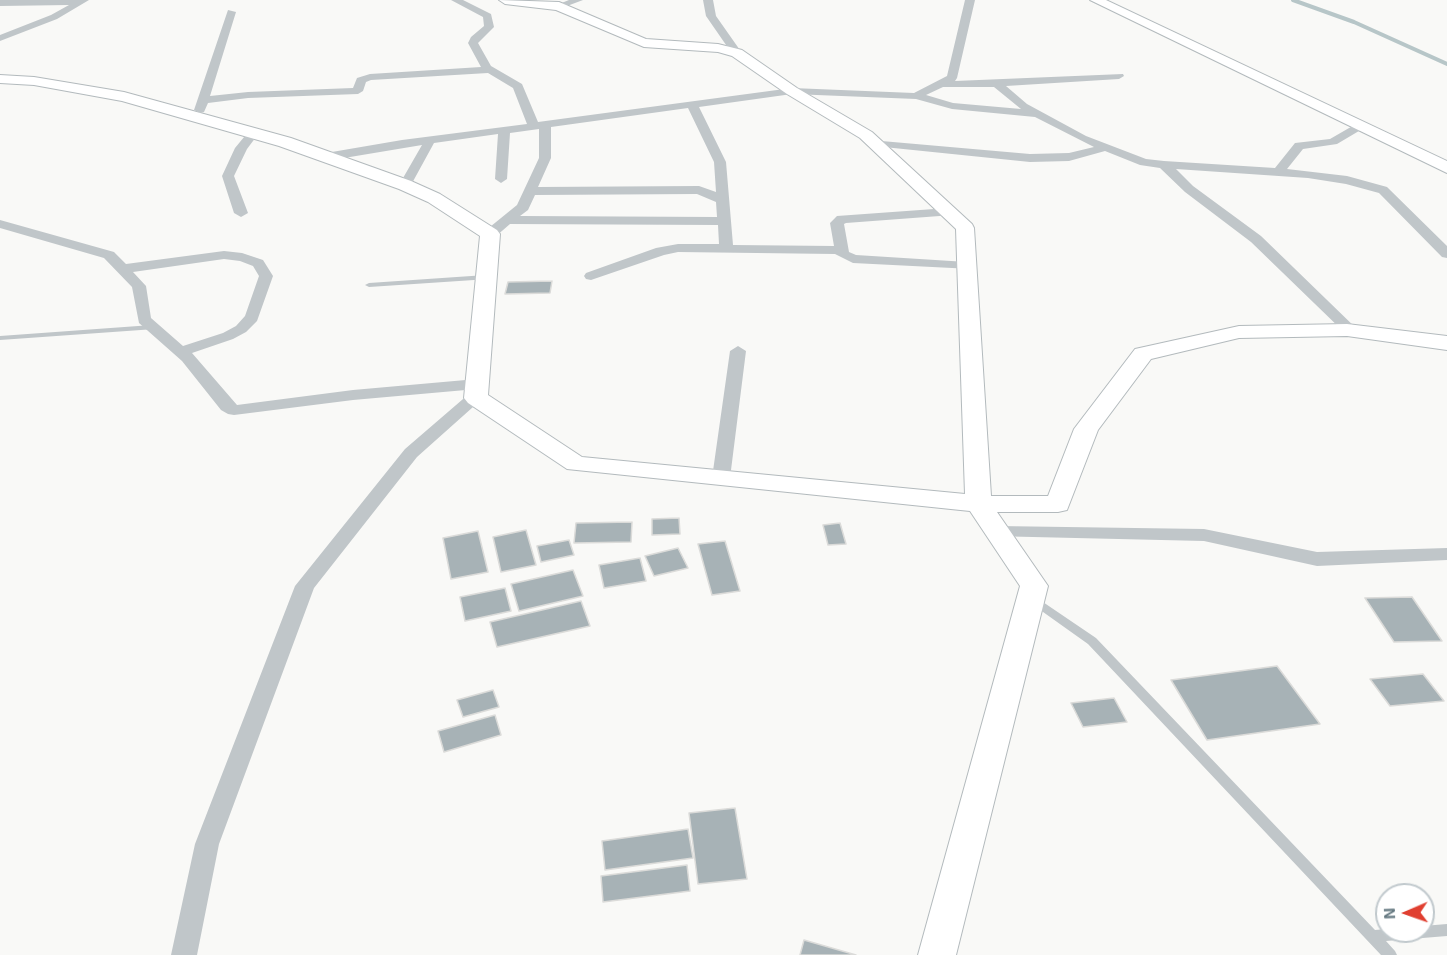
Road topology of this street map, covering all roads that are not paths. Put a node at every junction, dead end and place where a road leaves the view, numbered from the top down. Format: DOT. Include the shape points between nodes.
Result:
graph roads {
  1 [pos="456,0"];
  2 [pos="505,0"];
  3 [pos="578,0"];
  4 [pos="708,0"];
  5 [pos="970,0"];
  6 [pos="1096,0"];
  7 [pos="83,1"];
  8 [pos="0,3"];
  9 [pos="559,6"];
  10 [pos="231,12"];
  11 [pos="0,38"];
  12 [pos="738,53"];
  13 [pos="489,70"];
  14 [pos="1119,76"];
  15 [pos="0,80"];
  16 [pos="945,84"];
  17 [pos="997,84"];
  18 [pos="792,91"];
  19 [pos="916,96"];
  20 [pos="692,105"];
  21 [pos="201,109"];
  22 [pos="1039,115"];
  23 [pos="539,126"];
  24 [pos="1360,126"];
  25 [pos="504,131"];
  26 [pos="253,133"];
  27 [pos="429,142"];
  28 [pos="874,142"];
  29 [pos="1107,147"];
  30 [pos="326,157"];
  31 [pos="1164,165"];
  32 [pos="1447,168"];
  33 [pos="1278,172"];
  34 [pos="501,179"];
  35 [pos="405,185"];
  36 [pos="530,191"];
  37 [pos="723,200"];
  38 [pos="948,212"];
  39 [pos="242,213"];
  40 [pos="510,220"];
  41 [pos="724,220"];
  42 [pos="0,224"];
  43 [pos="490,234"];
  44 [pos="726,248"];
  45 [pos="842,250"];
  46 [pos="1447,254"];
  47 [pos="967,266"];
  48 [pos="124,269"];
  49 [pos="591,276"];
  50 [pos="486,277"];
  51 [pos="369,285"];
  52 [pos="152,327"];
  53 [pos="1351,331"];
  54 [pos="0,338"];
  55 [pos="1447,342"];
  56 [pos="738,351"];
  57 [pos="181,352"];
  58 [pos="477,390"];
  59 [pos="721,478"];
  60 [pos="978,504"];
  61 [pos="997,532"];
  62 [pos="1447,554"];
  63 [pos="1031,598"];
  64 [pos="1447,930"];
  65 [pos="1372,936"];
  66 [pos="184,955"];
  67 [pos="937,955"];
  68 [pos="1390,955"];
  1 -- 13 [label="street" via="488,16 489,27 472,43"];
  2 -- 9 [label="street"];
  3 -- 9 [label="street"];
  4 -- 12 [label="street" via="711,16"];
  5 -- 16 [label="street" via="952,78"];
  6 -- 24 [label="street"];
  7 -- 8 [label="street"];
  7 -- 11 [label="street"];
  9 -- 12 [label="street" via="644,43"];
  10 -- 21 [label="street"];
  12 -- 18 [label="street"];
  13 -- 21 [label="street" via="370,78 361,80 358,92 248,94"];
  13 -- 23 [label="street" via="519,86"];
  14 -- 17 [label="street"];
  15 -- 21 [label="street" via="34,81"];
  16 -- 17 [label="street"];
  16 -- 19 [label="street"];
  17 -- 22 [label="street" via="1019,104"];
  18 -- 19 [label="street"];
  18 -- 20 [label="street"];
  18 -- 28 [label="street"];
  19 -- 22 [label="street" via="952,106"];
  20 -- 23 [label="street"];
  20 -- 37 [label="street" via="720,162"];
  21 -- 26 [label="street"];
  22 -- 29 [label="street"];
  23 -- 25 [label="street"];
  23 -- 36 [label="street" via="545,158"];
  24 -- 32 [label="street"];
  24 -- 33 [label="street" via="1333,142 1299,146"];
  25 -- 27 [label="street"];
  25 -- 34 [label="street"];
  26 -- 30 [label="street"];
  26 -- 39 [label="street" via="228,176"];
  27 -- 30 [label="street"];
  27 -- 35 [label="street"];
  28 -- 29 [label="street" via="1030,158 1069,157"];
  28 -- 38 [label="street"];
  29 -- 31 [label="street" via="1144,162"];
  30 -- 35 [label="street"];
  31 -- 33 [label="street"];
  31 -- 53 [label="street" via="1189,189 1256,239"];
  33 -- 46 [label="street" via="1347,180 1383,190"];
  35 -- 43 [label="street" via="434,198"];
  36 -- 37 [label="street" via="699,190"];
  36 -- 40 [label="street" via="523,207"];
  37 -- 41 [label="street"];
  38 -- 45 [label="street" via="842,219 837,223"];
  38 -- 47 [label="street" via="965,228"];
  40 -- 41 [label="street"];
  40 -- 43 [label="street"];
  41 -- 44 [label="street"];
  42 -- 48 [label="street" via="101,250"];
  43 -- 50 [label="street"];
  44 -- 45 [label="street"];
  44 -- 49 [label="street" via="669,249"];
  45 -- 47 [label="street" via="844,256 853,259"];
  47 -- 60 [label="street"];
  48 -- 52 [label="street" via="140,289 144,320"];
  48 -- 57 [label="street" via="224,255 258,263 266,276 252,318 228,336"];
  50 -- 51 [label="lane"];
  50 -- 58 [label="street"];
  52 -- 54 [label="lane"];
  52 -- 57 [label="street"];
  53 -- 55 [label="street"];
  53 -- 60 [label="street" via="1239,332 1143,354 1086,429 1058,504"];
  56 -- 59 [label="street"];
  57 -- 58 [label="street" via="234,410 353,395"];
  58 -- 59 [label="street" via="476,398 576,464"];
  58 -- 66 [label="street" via="411,453 305,586 207,844"];
  59 -- 60 [label="street"];
  60 -- 61 [label="street"];
  61 -- 62 [label="street" via="1204,535 1317,559"];
  61 -- 63 [label="street" via="1035,586"];
  63 -- 65 [label="lane" via="1092,641"];
  63 -- 67 [label="street"];
  64 -- 65 [label="lane"];
  65 -- 68 [label="lane"];
}
